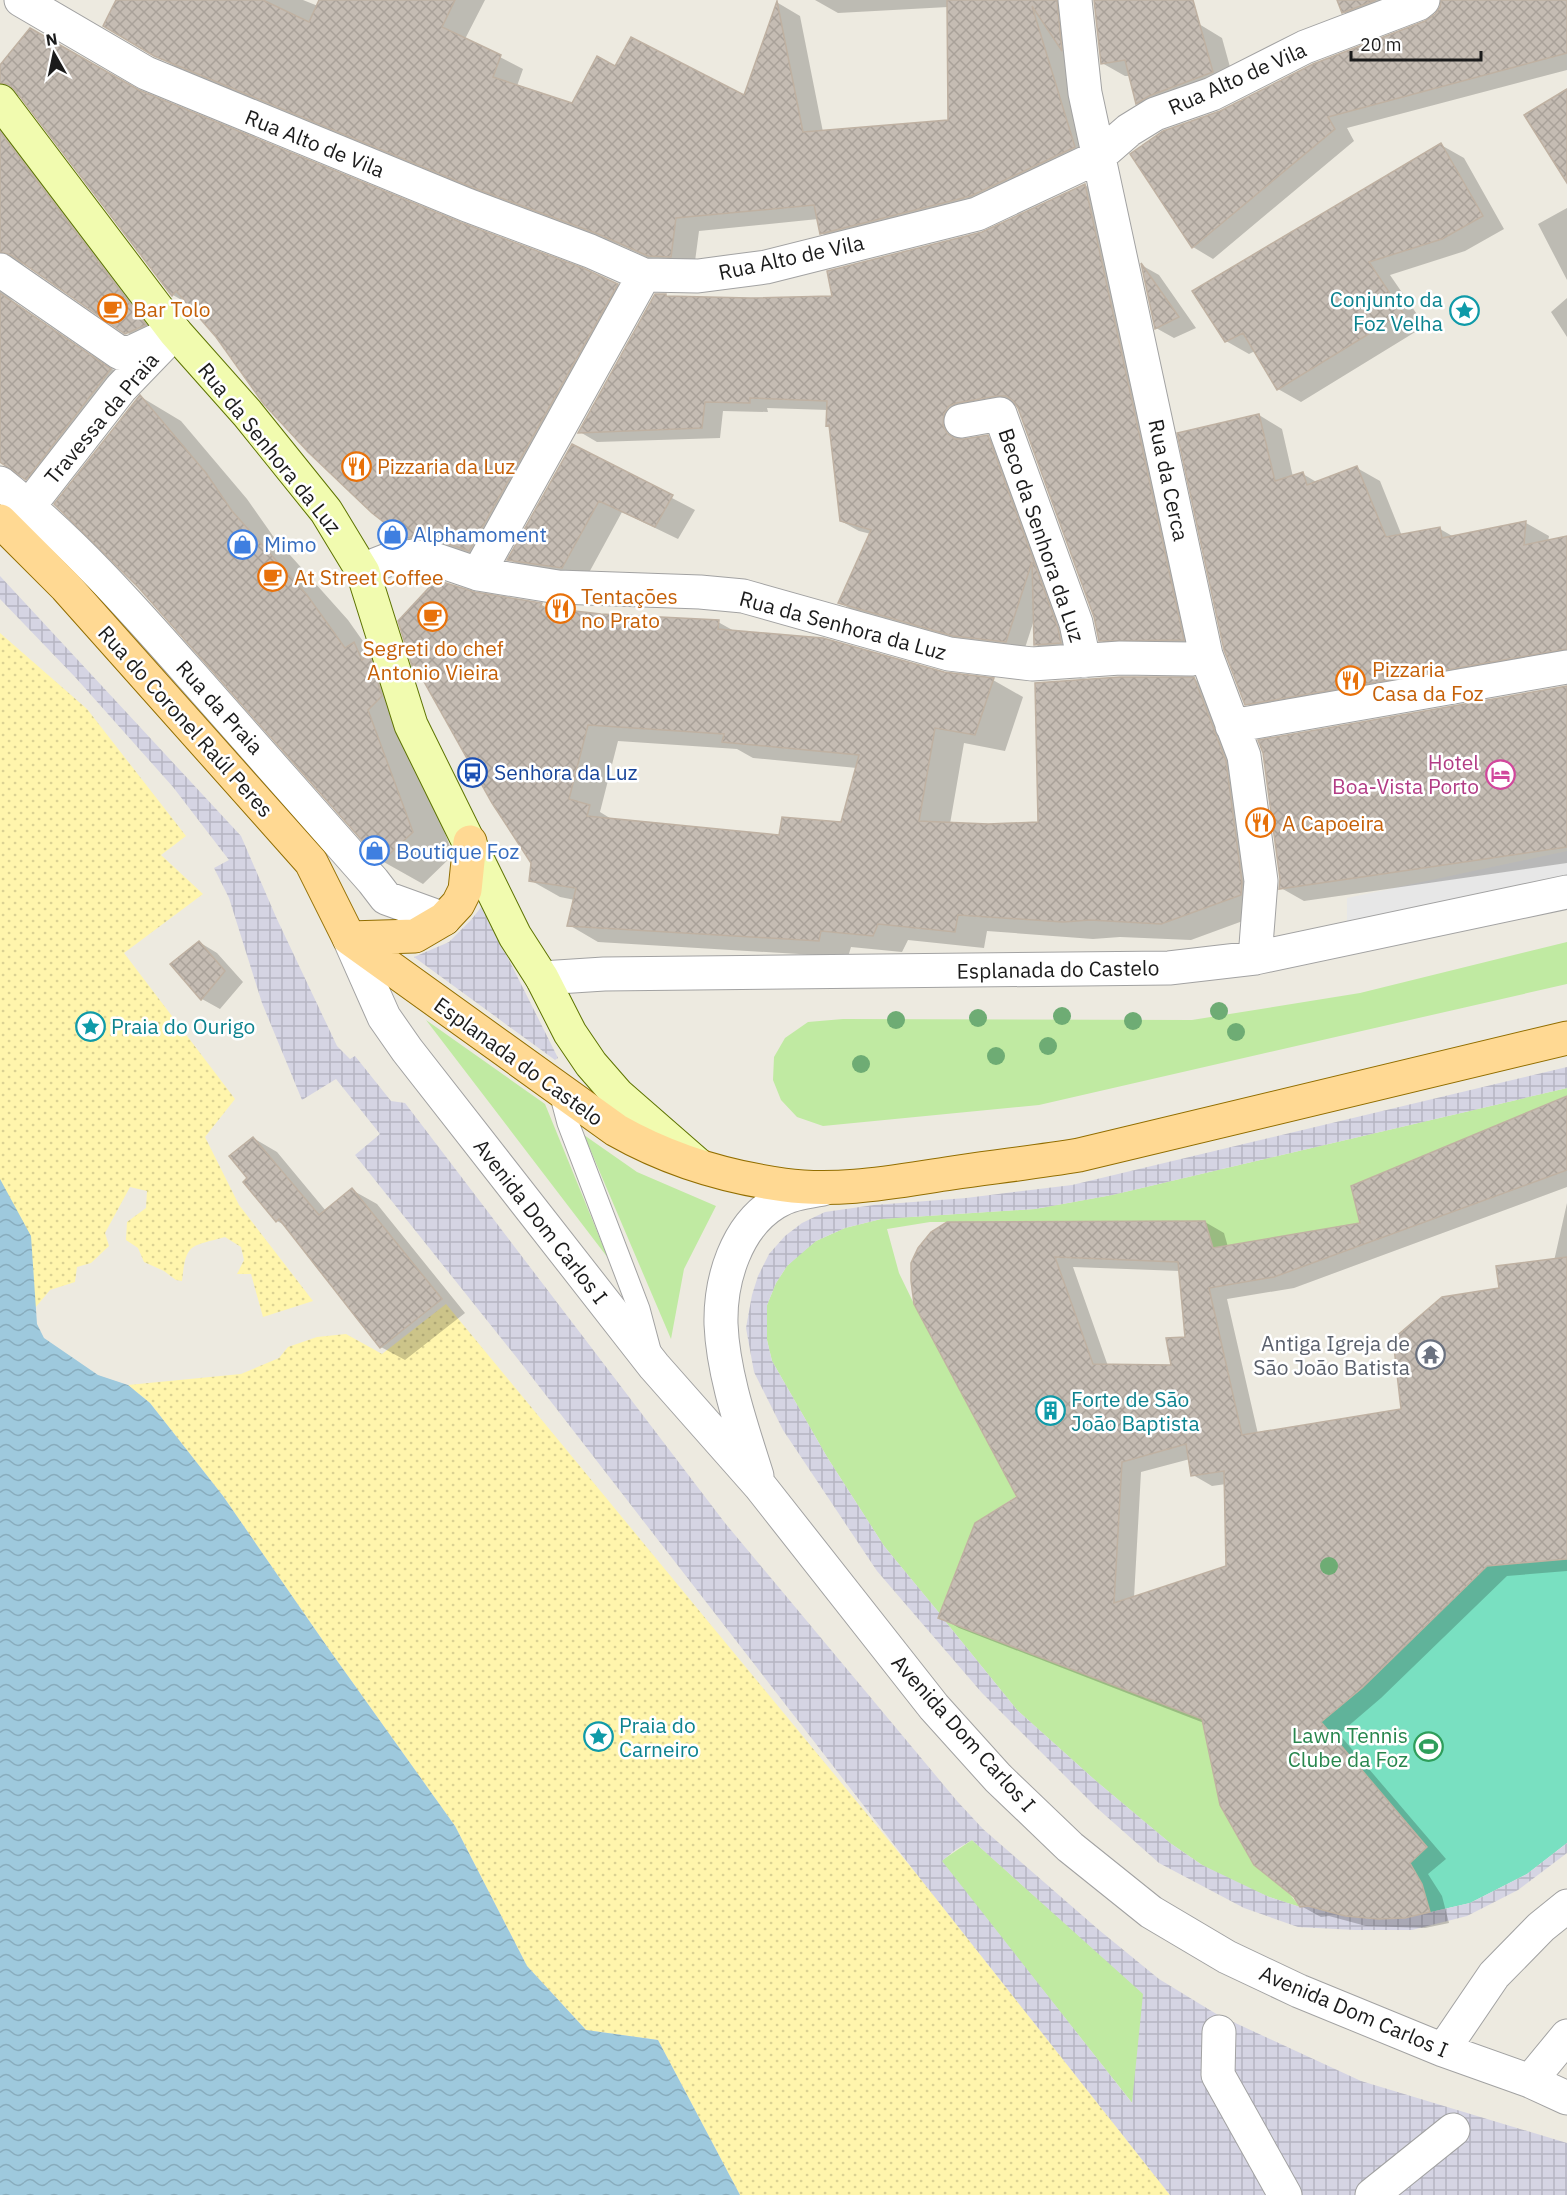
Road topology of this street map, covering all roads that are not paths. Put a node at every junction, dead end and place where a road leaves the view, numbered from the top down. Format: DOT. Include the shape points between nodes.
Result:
graph roads {
  1 [pos="10,0"];
  2 [pos="21,0"];
  3 [pos="1075,0"];
  4 [pos="1423,0"];
  5 [pos="0,11"];
  6 [pos="0,101"];
  7 [pos="1098,157"];
  8 [pos="0,270"];
  9 [pos="645,275"];
  10 [pos="175,332"];
  11 [pos="961,421"];
  12 [pos="0,483"];
  13 [pos="29,506"];
  14 [pos="0,520"];
  15 [pos="363,572"];
  16 [pos="478,573"];
  17 [pos="1206,655"];
  18 [pos="1084,661"];
  19 [pos="1567,667"];
  20 [pos="1232,726"];
  21 [pos="470,842"];
  22 [pos="1567,892"];
  23 [pos="444,919"];
  24 [pos="349,938"];
  25 [pos="1255,958"];
  26 [pos="542,978"];
  27 [pos="1567,1038"];
  28 [pos="559,1089"];
  29 [pos="698,1165"];
  30 [pos="836,1187"];
  31 [pos="654,1366"];
  32 [pos="760,1486"];
  33 [pos="1567,1906"];
  34 [pos="1219,2032"];
  35 [pos="1567,2036"];
  36 [pos="1443,2050"];
  37 [pos="1530,2081"];
  38 [pos="1567,2098"];
  39 [pos="1453,2130"];
  40 [pos="1285,2195"];
  41 [pos="1372,2195"];
  1 -- 5 [label="street"];
  2 -- 9 [label="street, Rua Alto de Vila" via="146,73"];
  3 -- 7 [label="street, Rua da Cerca" via="1085,93"];
  4 -- 7 [label="street, Rua Alto de Vila" via="1305,47 1212,94 1155,114"];
  6 -- 10 [label="street, Rua da Senhora da Luz"];
  7 -- 9 [label="street, Rua Alto de Vila" via="977,214 766,267 698,276"];
  7 -- 17 [label="street, Rua da Cerca"];
  8 -- 10 [label="street" via="120,353 132,352"];
  9 -- 16 [label="street"];
  10 -- 13 [label="street, Travessa da Praia" via="121,388"];
  10 -- 15 [label="street, Rua da Senhora da Luz" via="326,511"];
  11 -- 18 [label="street, Beco da Senhora da Luz" via="1000,414 1076,623"];
  12 -- 13 [label="street, Rua da Praia"];
  13 -- 23 [label="street, Rua da Praia" via="73,546 157,637 386,898"];
  14 -- 24 [label="main road, Rua do Coronel Raúl Peres" via="66,587 311,862"];
  15 -- 16 [label="street, Rua da Senhora da Luz" via="390,559 413,556"];
  15 -- 21 [label="street, Esplanada do Castelo" via="411,725"];
  16 -- 18 [label="street, Rua da Senhora da Luz" via="558,587 743,596 949,654 1032,664"];
  17 -- 18 [label="street, Rua da Senhora da Luz" via="1191,659"];
  17 -- 20 [label="street, Rua da Cerca"];
  19 -- 20 [label="street"];
  20 -- 25 [label="street, Rua da Cerca" via="1244,756 1261,881"];
  21 -- 23 [label="main road" via="465,890"];
  21 -- 26 [label="street, Esplanada do Castelo" via="514,936"];
  22 -- 25 [label="street, Esplanada do Castelo"];
  23 -- 24 [label="main road" via="415,936"];
  24 -- 28 [label="main road, Esplanada do Castelo"];
  24 -- 31 [label="street, Avenida Dom Carlos I" via="384,1017 407,1050"];
  25 -- 26 [label="street, Esplanada do Castelo" via="1169,968 604,974"];
  26 -- 29 [label="street, Esplanada do Castelo" via="591,1064 626,1102"];
  27 -- 30 [label="main road, Esplanada do Castelo" via="1079,1155"];
  28 -- 29 [label="main road, Esplanada do Castelo" via="626,1136"];
  28 -- 31 [label="lane" via="568,1123 639,1310"];
  29 -- 30 [label="main road, Esplanada do Castelo" via="785,1185"];
  30 -- 32 [label="street, Avenida Dom Carlos I" via="799,1193 776,1202 759,1215 745,1231 729,1270 722,1324 724,1345 731,1386"];
  31 -- 32 [label="street, Avenida Dom Carlos I"];
  32 -- 36 [label="street, Avenida Dom Carlos I" via="934,1707 998,1778 1070,1847 1151,1912 1227,1957"];
  33 -- 36 [label="street" via="1494,1975"];
  34 -- 40 [label="street" via="1218,2075"];
  35 -- 37 [label="street"];
  36 -- 37 [label="street, Avenida Dom Carlos I"];
  37 -- 38 [label="street, Avenida Dom Carlos I"];
  39 -- 41 [label="street"];
}
